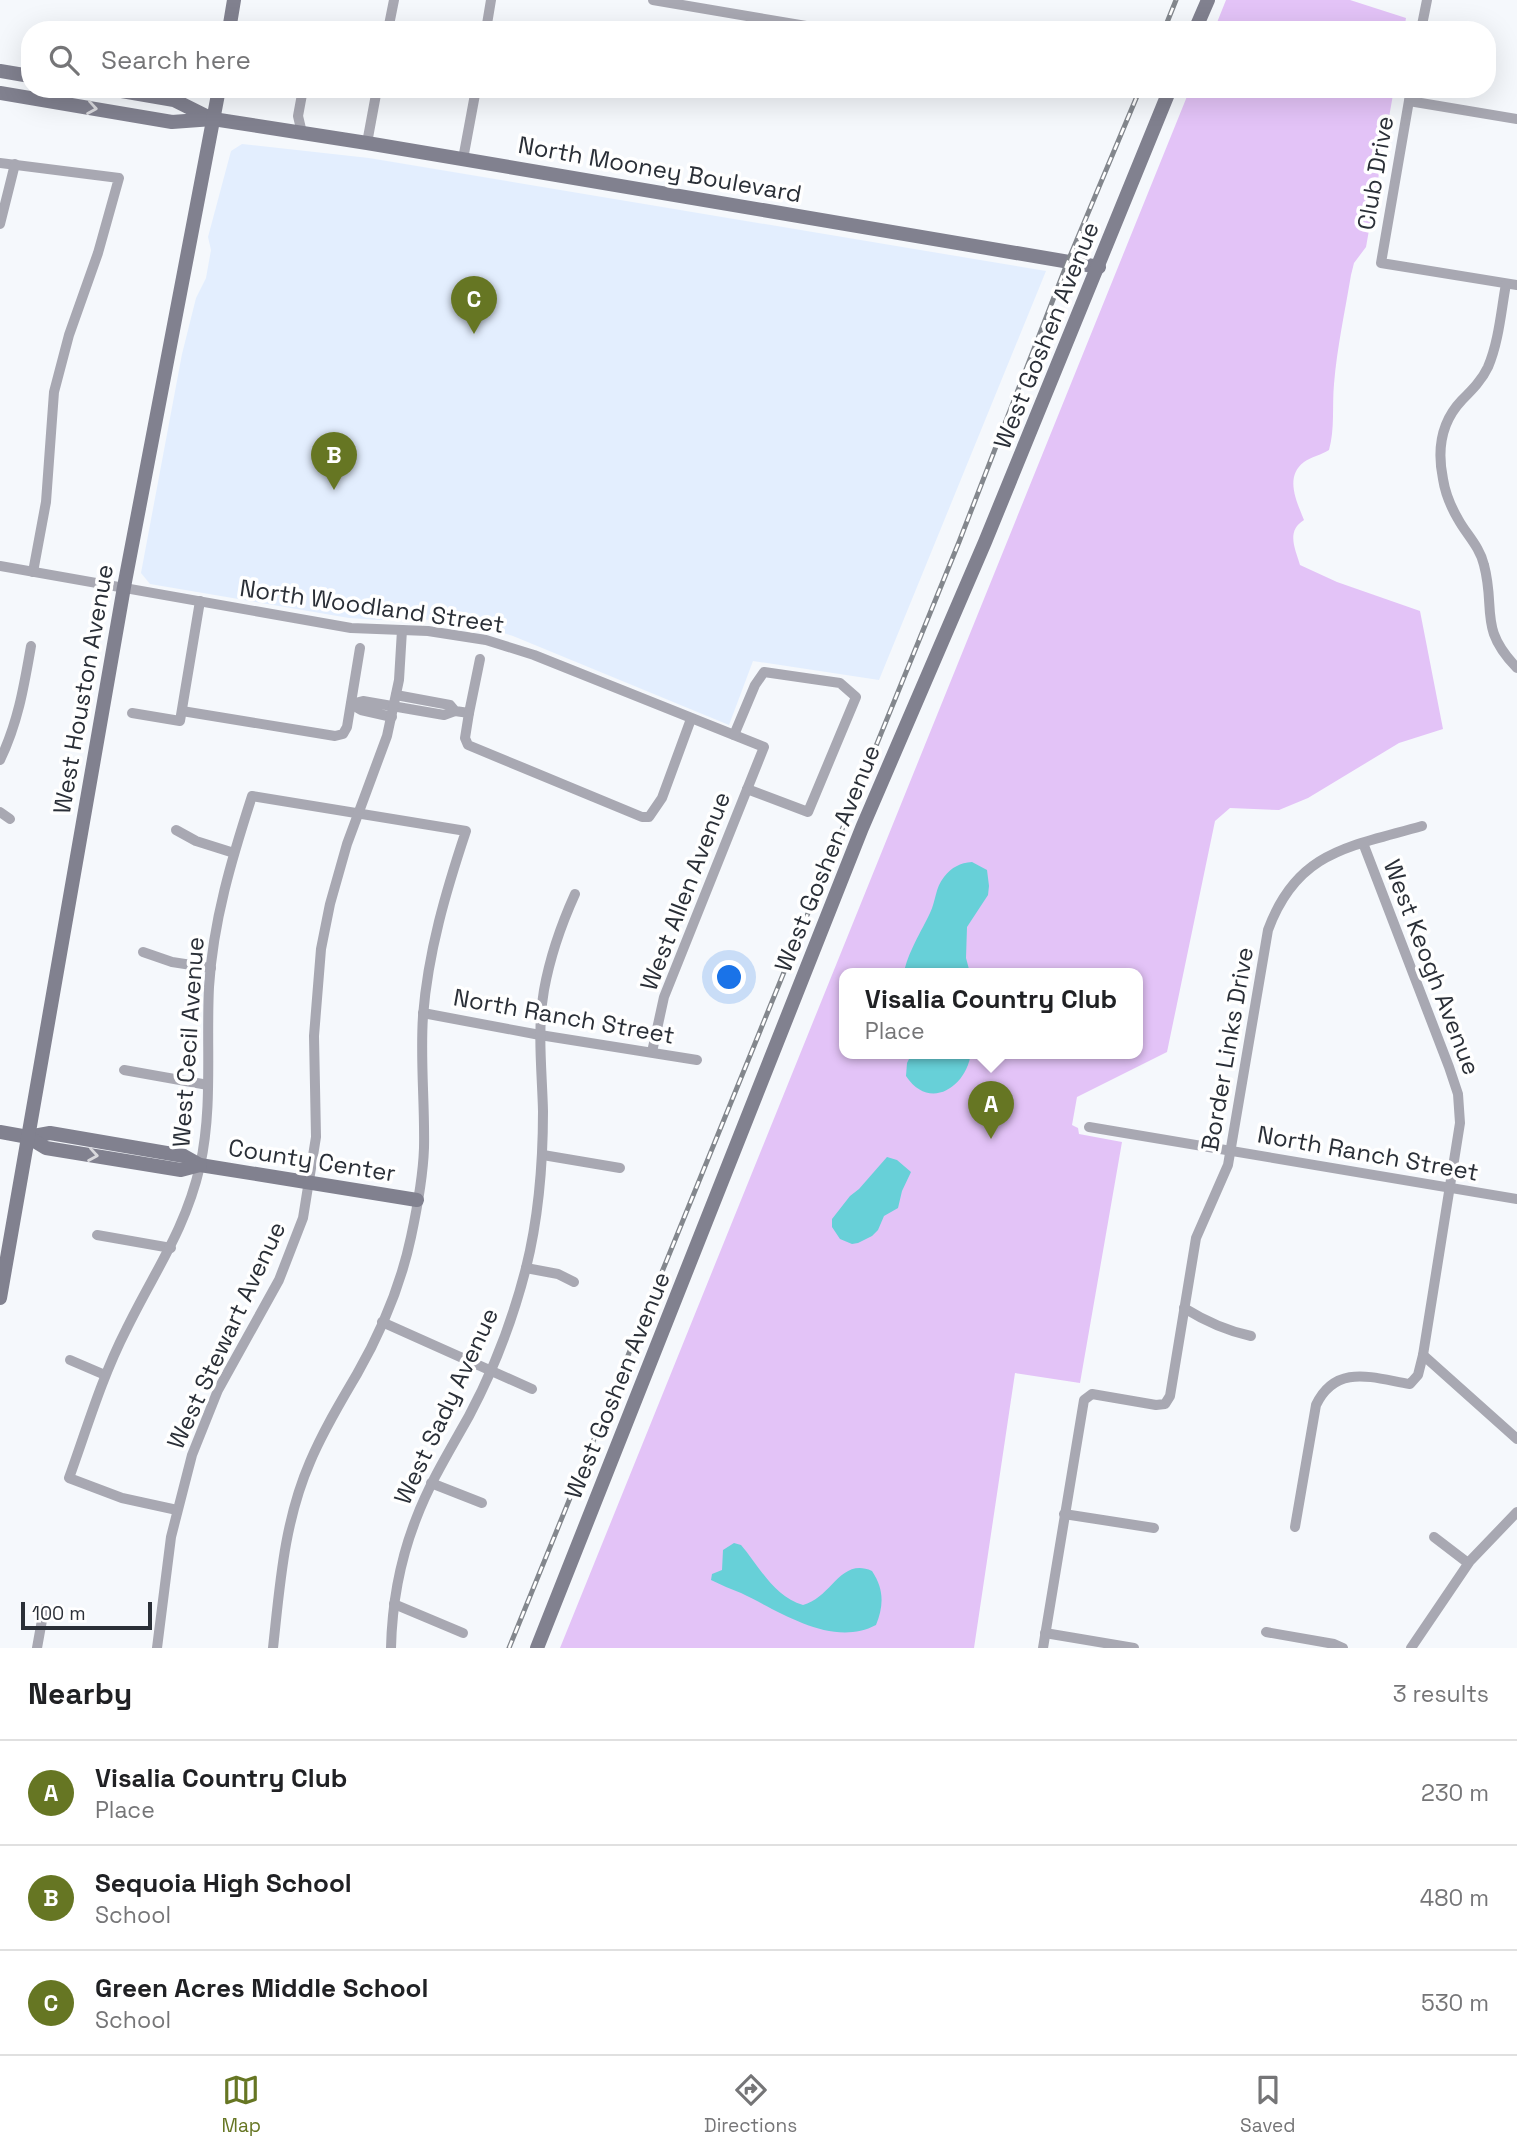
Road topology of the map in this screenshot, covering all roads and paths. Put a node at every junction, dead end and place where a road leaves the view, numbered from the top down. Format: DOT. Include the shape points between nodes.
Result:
graph roads {
  1 [pos="234,0"];
  2 [pos="394,0"];
  3 [pos="492,0"];
  4 [pos="653,0"];
  5 [pos="1208,0"];
  6 [pos="1427,0"];
  7 [pos="230,21"];
  8 [pos="390,21"];
  9 [pos="488,21"];
  10 [pos="777,21"];
  11 [pos="1199,21"];
  12 [pos="1423,21"];
  13 [pos="0,71"];
  14 [pos="21,74"];
  15 [pos="0,93"];
  16 [pos="21,97"];
  17 [pos="30,98"];
  18 [pos="162,98"];
  19 [pos="218,98"];
  20 [pos="301,98"];
  21 [pos="375,98"];
  22 [pos="474,98"];
  23 [pos="1166,98"];
  24 [pos="1409,98"];
  25 [pos="1423,98"];
  26 [pos="214,119"];
  27 [pos="1517,119"];
  28 [pos="302,133"];
  29 [pos="367,143"];
  30 [pos="463,159"];
  31 [pos="0,163"];
  32 [pos="15,164"];
  33 [pos="0,224"];
  34 [pos="1098,267"];
  35 [pos="1511,284"];
  36 [pos="0,566"];
  37 [pos="33,572"];
  38 [pos="124,587"];
  39 [pos="200,601"];
  40 [pos="402,630"];
  41 [pos="31,646"];
  42 [pos="360,649"];
  43 [pos="480,659"];
  44 [pos="1517,668"];
  45 [pos="351,704"];
  46 [pos="394,706"];
  47 [pos="182,710"];
  48 [pos="132,713"];
  49 [pos="469,713"];
  50 [pos="691,719"];
  51 [pos="734,735"];
  52 [pos="764,747"];
  53 [pos="0,760"];
  54 [pos="747,789"];
  55 [pos="359,813"];
  56 [pos="1422,827"];
  57 [pos="176,830"];
  58 [pos="1363,843"];
  59 [pos="234,853"];
  60 [pos="575,894"];
  61 [pos="143,952"];
  62 [pos="211,968"];
  63 [pos="423,1013"];
  64 [pos="540,1035"];
  65 [pos="652,1052"];
  66 [pos="697,1060"];
  67 [pos="124,1070"];
  68 [pos="208,1085"];
  69 [pos="1088,1127"];
  70 [pos="0,1132"];
  71 [pos="28,1137"];
  72 [pos="1231,1151"];
  73 [pos="543,1155"];
  74 [pos="200,1165"];
  75 [pos="620,1168"];
  76 [pos="310,1184"];
  77 [pos="1451,1188"];
  78 [pos="1517,1199"];
  79 [pos="417,1200"];
  80 [pos="97,1236"];
  81 [pos="171,1248"];
  82 [pos="526,1268"];
  83 [pos="574,1282"];
  84 [pos="0,1298"];
  85 [pos="1184,1308"];
  86 [pos="383,1322"];
  87 [pos="1251,1336"];
  88 [pos="1423,1355"];
  89 [pos="71,1360"];
  90 [pos="490,1372"];
  91 [pos="106,1375"];
  92 [pos="532,1389"];
  93 [pos="1517,1439"];
  94 [pos="431,1483"];
  95 [pos="482,1503"];
  96 [pos="177,1510"];
  97 [pos="1517,1512"];
  98 [pos="1064,1514"];
  99 [pos="1295,1527"];
  100 [pos="1154,1528"];
  101 [pos="1434,1537"];
  102 [pos="1468,1563"];
  103 [pos="394,1604"];
  104 [pos="44,1609"];
  105 [pos="1266,1632"];
  106 [pos="463,1633"];
  107 [pos="1045,1633"];
  108 [pos="37,1648"];
  109 [pos="157,1648"];
  110 [pos="273,1648"];
  111 [pos="391,1648"];
  112 [pos="537,1648"];
  113 [pos="1043,1648"];
  114 [pos="1134,1648"];
  115 [pos="1343,1648"];
  116 [pos="1411,1648"];
  1 -- 7 [label="main road"];
  2 -- 8 [label="street"];
  3 -- 9 [label="street"];
  4 -- 10 [label="street"];
  5 -- 11 [label="main road"];
  6 -- 12 [label="street"];
  13 -- 14 [label="main road"];
  15 -- 16 [label="main road, North Mooney Boulevard, one-way"];
  17 -- 26 [label="main road, North Mooney Boulevard, one-way" via="172,122"];
  18 -- 26 [label="main road, North Mooney Boulevard"];
  19 -- 26 [label="main road, West Houston Avenue"];
  20 -- 28 [label="street" via="298,116"];
  21 -- 29 [label="street"];
  22 -- 30 [label="street"];
  23 -- 34 [label="main road, West Goshen Avenue"];
  24 -- 35 [label="street, Club Drive" via="1381,263"];
  25 -- 27 [label="street"];
  26 -- 28 [label="main road, North Mooney Boulevard"];
  26 -- 38 [label="main road, West Houston Avenue"];
  28 -- 29 [label="main road, North Mooney Boulevard"];
  29 -- 30 [label="main road, North Mooney Boulevard"];
  30 -- 34 [label="main road, North Mooney Boulevard"];
  31 -- 32 [label="street"];
  32 -- 33 [label="street"];
  32 -- 37 [label="street" via="120,178 54,392 46,502"];
  34 -- 112 [label="main road, West Goshen Avenue" via="862,828"];
  35 -- 44 [label="street" via="1488,369 1447,421 1440,460 1443,483 1457,518 1482,559 1494,636"];
  36 -- 37 [label="street, North Woodland Street"];
  37 -- 38 [label="street, North Woodland Street"];
  38 -- 39 [label="street, North Woodland Street"];
  38 -- 71 [label="main road, West Houston Avenue"];
  39 -- 40 [label="street, North Woodland Street" via="351,628"];
  39 -- 47 [label="street"];
  40 -- 46 [label="street, West Stewart Avenue"];
  40 -- 50 [label="street, North Woodland Street" via="471,636 511,647"];
  41 -- 53 [label="street" via="20,706"];
  42 -- 45 [label="street"];
  43 -- 49 [label="street"];
  45 -- 46 [label="street" via="363,701 369,707"];
  45 -- 47 [label="street" via="347,727 335,736"];
  46 -- 49 [label="street" via="444,715"];
  46 -- 55 [label="street, West Stewart Avenue"];
  47 -- 48 [label="street" via="180,721"];
  49 -- 50 [label="street" via="468,745 642,817 649,817 662,798"];
  50 -- 51 [label="street, North Woodland Street"];
  51 -- 52 [label="street, North Woodland Street"];
  51 -- 54 [label="street" via="764,672 839,683 856,697 808,812"];
  52 -- 54 [label="street, West Allen Avenue"];
  54 -- 65 [label="street, West Allen Avenue" via="664,997"];
  55 -- 59 [label="street, West Cecil Avenue" via="253,796"];
  55 -- 63 [label="street" via="466,831 439,914"];
  55 -- 76 [label="street, West Stewart Avenue" via="336,879 320,959 314,1036 316,1137"];
  56 -- 58 [label="street, Border Links Drive"];
  57 -- 59 [label="street"];
  58 -- 72 [label="street, Border Links Drive" via="1304,871 1276,909 1268,930"];
  58 -- 77 [label="street, West Keogh Avenue" via="1458,1094 1460,1123"];
  59 -- 62 [label="street, West Cecil Avenue"];
  60 -- 64 [label="street, West Sady Avenue" via="549,966"];
  61 -- 62 [label="street"];
  62 -- 68 [label="street, West Cecil Avenue"];
  63 -- 64 [label="street, North Ranch Street"];
  63 -- 79 [label="street" via="424,1150"];
  64 -- 65 [label="street, North Ranch Street"];
  64 -- 73 [label="street, West Sady Avenue"];
  65 -- 66 [label="street, North Ranch Street"];
  67 -- 68 [label="street"];
  68 -- 74 [label="street, West Cecil Avenue"];
  69 -- 72 [label="street, North Ranch Street"];
  70 -- 71 [label="main road, County Center"];
  71 -- 74 [label="main road, County Center" via="50,1133 184,1156"];
  71 -- 84 [label="main road, West Houston Avenue"];
  72 -- 77 [label="street, North Ranch Street"];
  72 -- 85 [label="street, Border Links Drive" via="1196,1238"];
  73 -- 75 [label="street"];
  73 -- 82 [label="street, West Sady Avenue"];
  74 -- 76 [label="main road, County Center"];
  74 -- 81 [label="street, West Cecil Avenue"];
  76 -- 79 [label="main road, County Center"];
  76 -- 96 [label="street, West Stewart Avenue" via="292,1250 218,1390 192,1455"];
  77 -- 78 [label="street, North Ranch Street"];
  77 -- 88 [label="street, West Keogh Avenue"];
  79 -- 86 [label="street" via="408,1248"];
  80 -- 81 [label="street"];
  81 -- 91 [label="street, West Cecil Avenue"];
  82 -- 83 [label="street"];
  82 -- 90 [label="street, West Sady Avenue"];
  85 -- 87 [label="street" via="1214,1325"];
  85 -- 98 [label="street, Border Links Drive" via="1165,1404 1092,1394 1084,1400"];
  86 -- 90 [label="street"];
  86 -- 110 [label="street" via="324,1431 292,1510"];
  88 -- 93 [label="street"];
  88 -- 99 [label="street, West Keogh Avenue" via="1418,1376 1410,1384 1347,1376 1322,1392"];
  89 -- 91 [label="street"];
  90 -- 92 [label="street"];
  90 -- 94 [label="street, West Sady Avenue"];
  91 -- 96 [label="street, West Cecil Avenue" via="69,1478"];
  94 -- 95 [label="street"];
  94 -- 103 [label="street, West Sady Avenue" via="407,1544"];
  96 -- 109 [label="street, West Stewart Avenue"];
  97 -- 102 [label="street"];
  98 -- 100 [label="street"];
  98 -- 107 [label="street, Border Links Drive"];
  101 -- 102 [label="street"];
  102 -- 116 [label="street"];
  103 -- 106 [label="street"];
  103 -- 111 [label="street, West Sady Avenue"];
  104 -- 108 [label="street"];
  105 -- 115 [label="street"];
  107 -- 113 [label="street, Border Links Drive"];
  107 -- 114 [label="street"];
}
